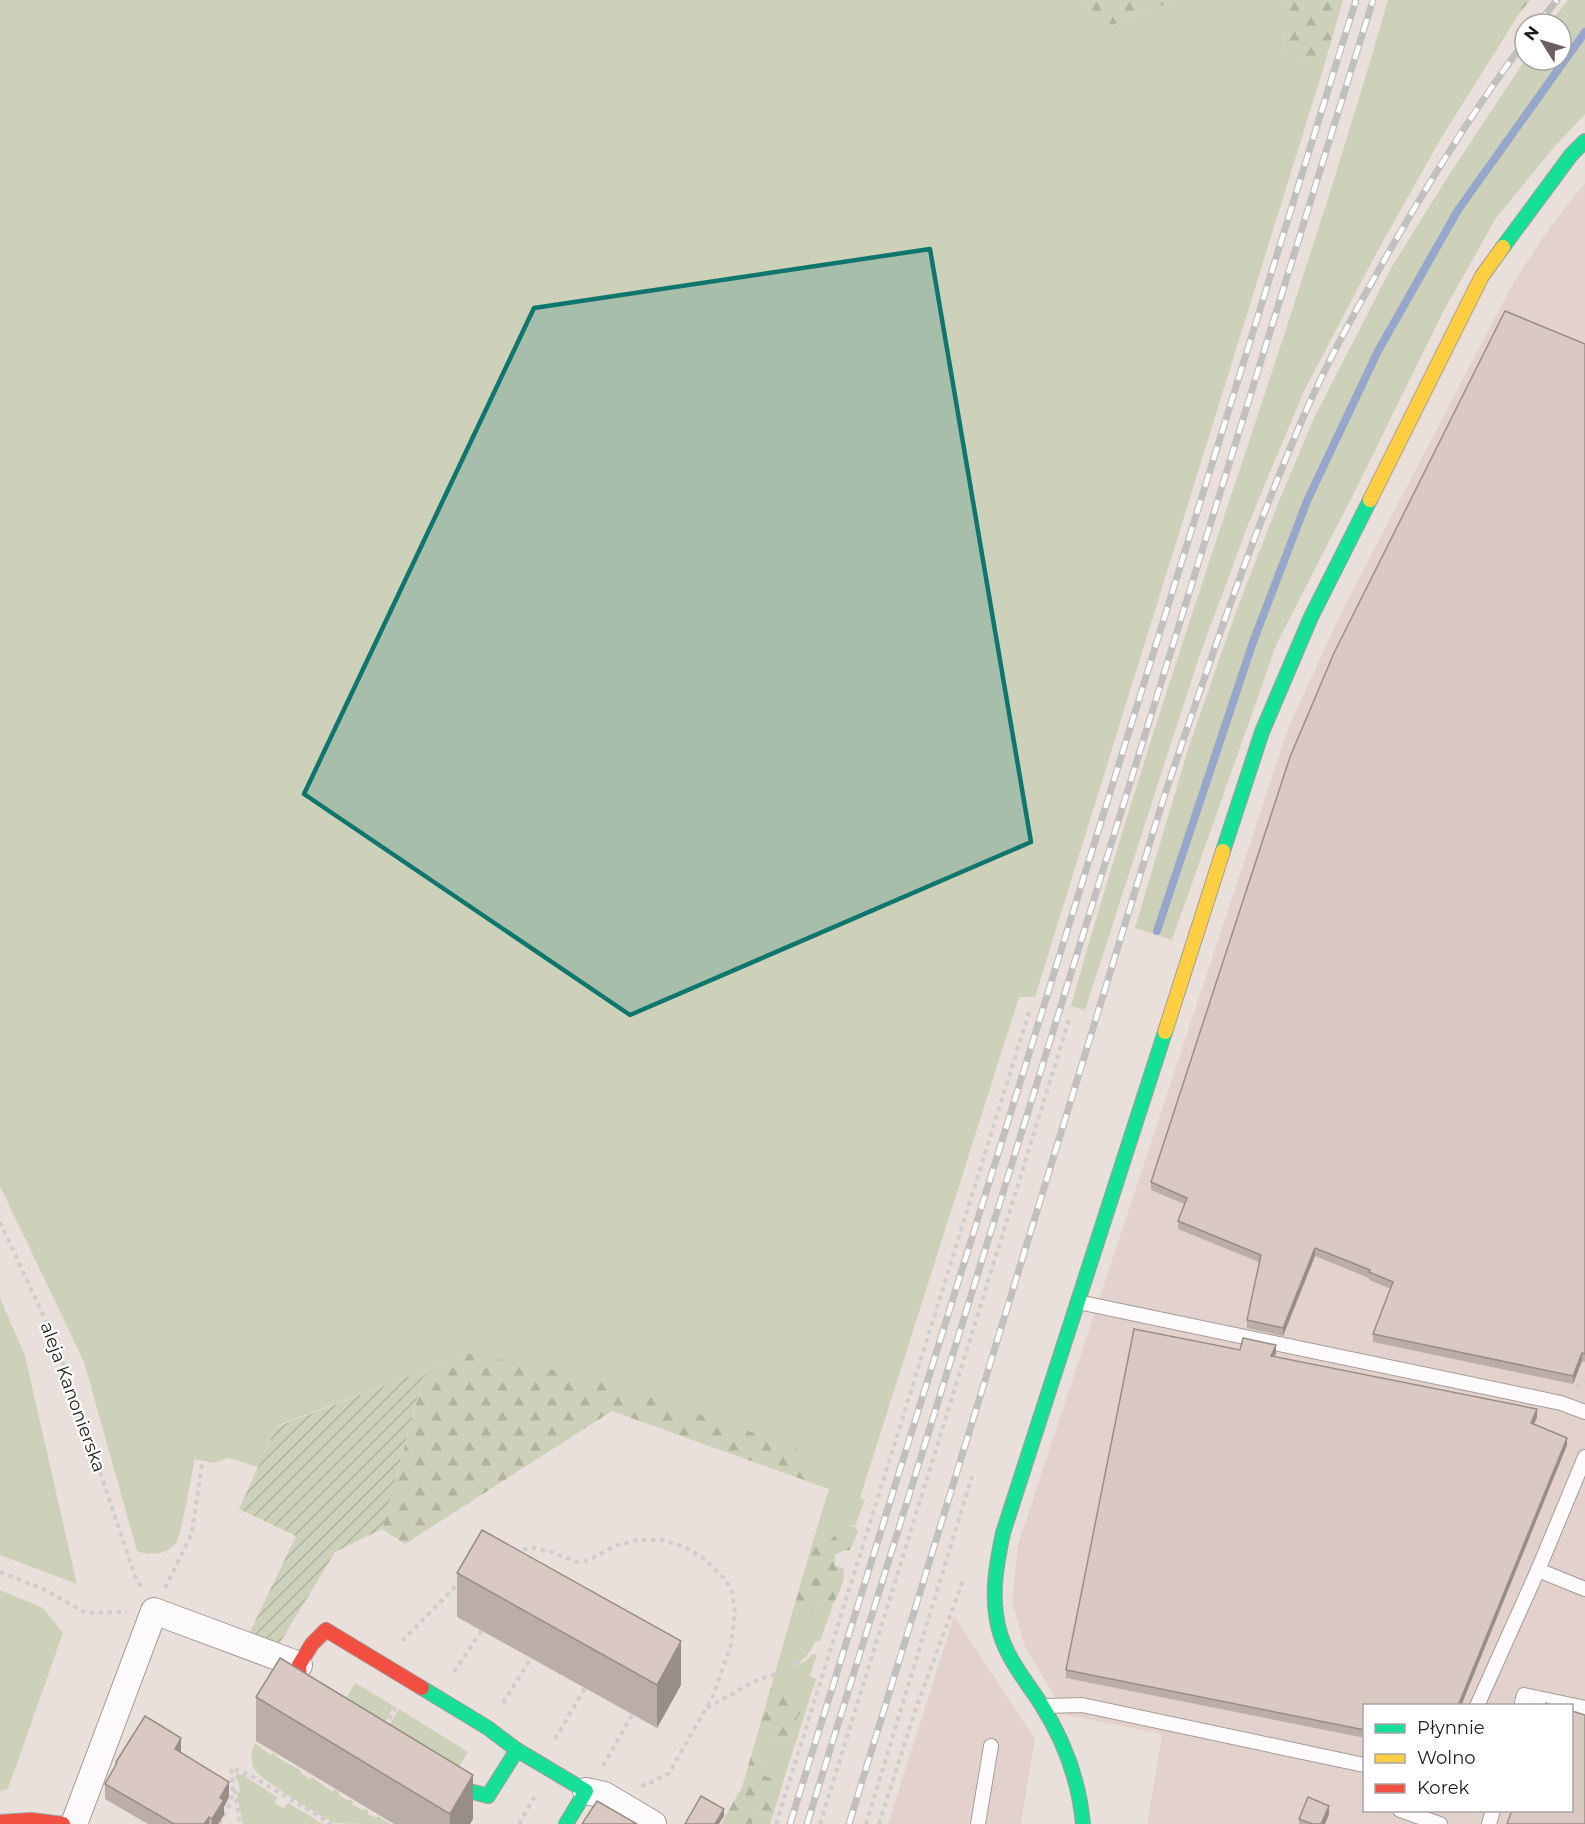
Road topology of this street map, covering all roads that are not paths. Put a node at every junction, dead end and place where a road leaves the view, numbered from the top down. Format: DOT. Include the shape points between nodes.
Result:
graph roads {
  1 [pos="1585,141"];
  2 [pos="1078,1302"];
  3 [pos="1585,1412"];
  4 [pos="1585,1458"];
  5 [pos="1538,1570"];
  6 [pos="1585,1589"];
  7 [pos="299,1665"];
  8 [pos="1478,1704"];
  9 [pos="1522,1704"];
  10 [pos="1566,1704"];
  11 [pos="1042,1707"];
  12 [pos="332,1710"];
  13 [pos="991,1746"];
  14 [pos="517,1750"];
  15 [pos="417,1761"];
  16 [pos="1363,1765"];
  17 [pos="586,1791"];
  18 [pos="1405,1812"];
  19 [pos="0,1822"];
  20 [pos="63,1824"];
  21 [pos="74,1824"];
  22 [pos="566,1824"];
  23 [pos="653,1824"];
  24 [pos="978,1824"];
  25 [pos="1083,1824"];
  26 [pos="1440,1824"];
  1 -- 2 [label="street" via="1482,276 1311,617 1262,732"];
  2 -- 3 [label="lane" via="1561,1403"];
  2 -- 11 [label="street" via="1003,1533 996,1571 998,1625 1017,1668"];
  4 -- 5 [label="lane"];
  5 -- 6 [label="lane"];
  5 -- 8 [label="lane"];
  7 -- 12 [label="street" via="305,1694"];
  7 -- 14 [label="street" via="326,1630 488,1728"];
  7 -- 21 [label="street" via="154,1611"];
  9 -- 10 [label="lane" via="1524,1695"];
  11 -- 16 [label="lane" via="1082,1705"];
  11 -- 25 [label="street" via="1066,1746 1078,1783"];
  13 -- 24 [label="lane"];
  14 -- 15 [label="street" via="488,1796 466,1790"];
  14 -- 17 [label="street"];
  17 -- 22 [label="street"];
  17 -- 23 [label="street" via="604,1795"];
  18 -- 26 [label="lane"];
  19 -- 20 [label="street" via="24,1818"];
}
